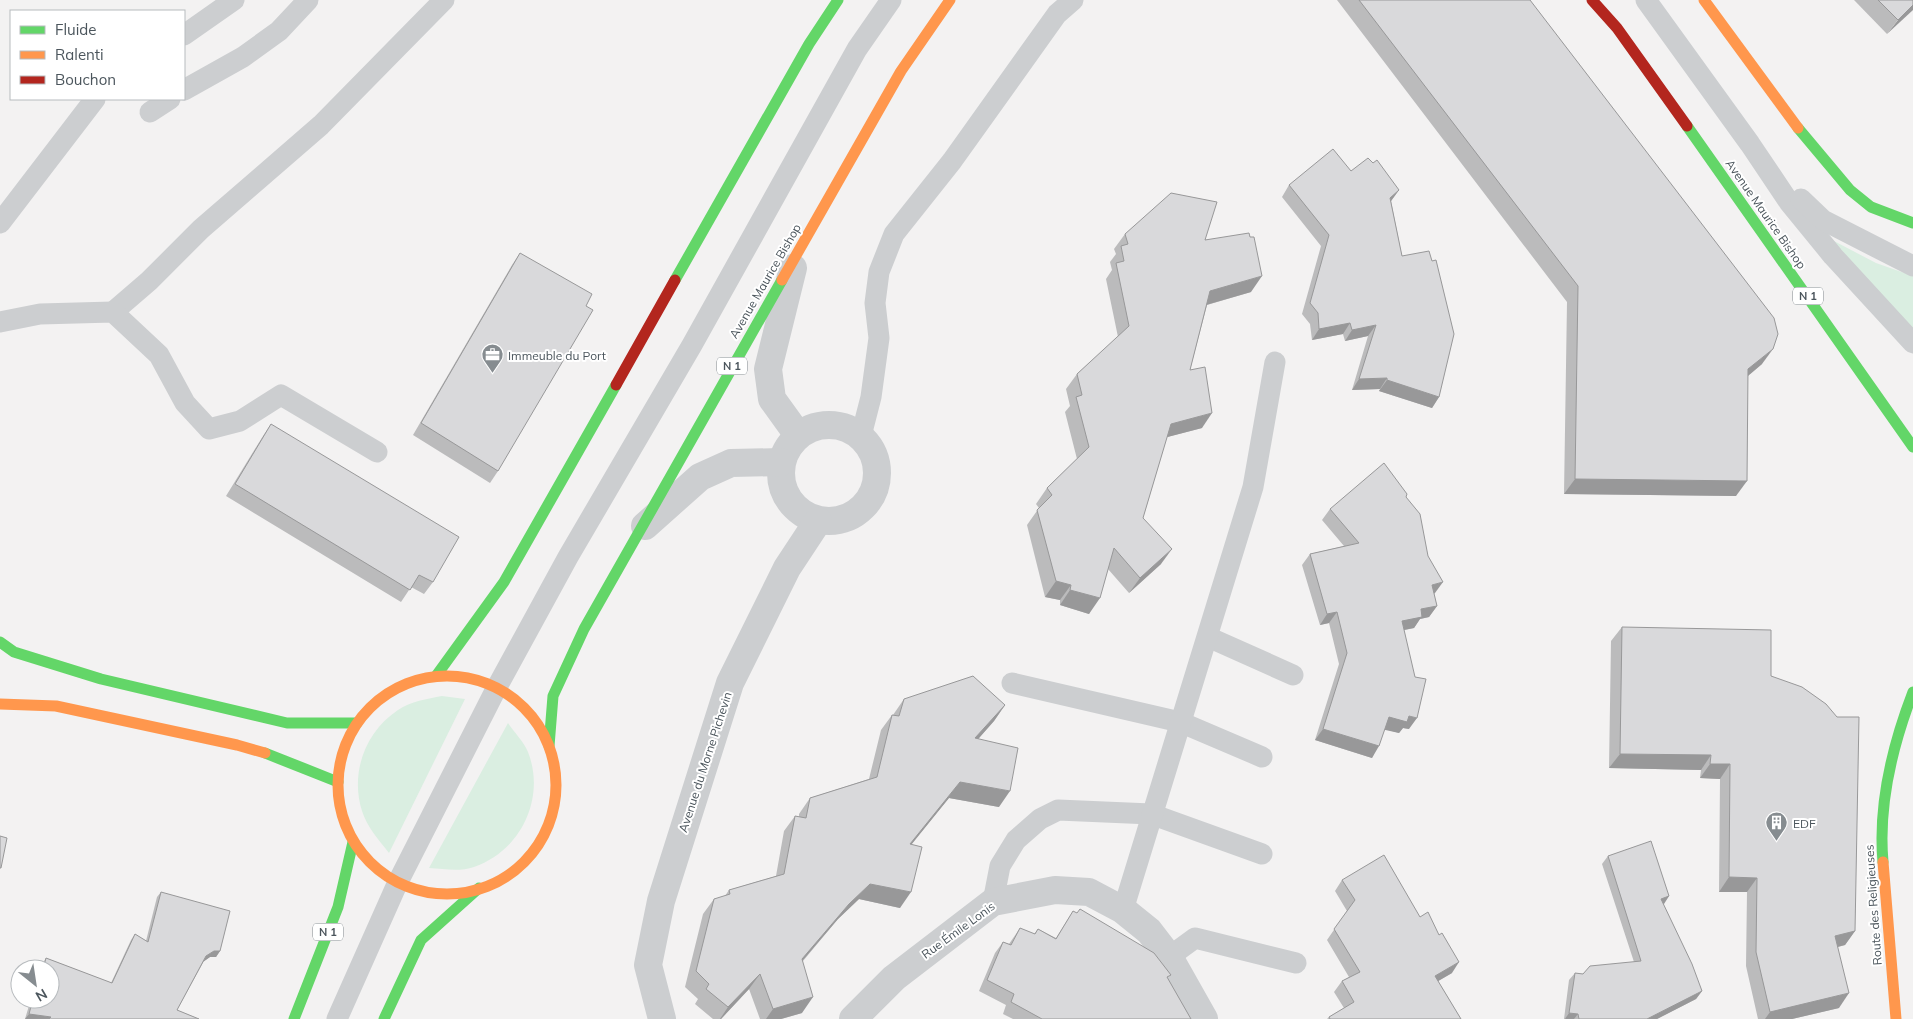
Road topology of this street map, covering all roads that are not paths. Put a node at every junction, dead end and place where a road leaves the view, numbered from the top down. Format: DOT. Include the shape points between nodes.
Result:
graph roads {
  1 [pos="234,0"];
  2 [pos="308,0"];
  3 [pos="444,0"];
  4 [pos="838,0"];
  5 [pos="891,0"];
  6 [pos="950,0"];
  7 [pos="1073,0"];
  8 [pos="1592,0"];
  9 [pos="1646,0"];
  10 [pos="1704,0"];
  11 [pos="185,34"];
  12 [pos="185,89"];
  13 [pos="94,100"];
  14 [pos="168,100"];
  15 [pos="150,112"];
  16 [pos="1750,144"];
  17 [pos="0,222"];
  18 [pos="1913,223"];
  19 [pos="796,253"];
  20 [pos="1913,266"];
  21 [pos="113,312"];
  22 [pos="0,322"];
  23 [pos="1913,343"];
  24 [pos="1275,362"];
  25 [pos="798,435"];
  26 [pos="861,436"];
  27 [pos="1910,443"];
  28 [pos="377,452"];
  29 [pos="1913,455"];
  30 [pos="781,462"];
  31 [pos="818,521"];
  32 [pos="638,532"];
  33 [pos="1208,637"];
  34 [pos="0,642"];
  35 [pos="1293,675"];
  36 [pos="436,676"];
  37 [pos="1012,683"];
  38 [pos="497,687"];
  39 [pos="1913,692"];
  40 [pos="0,704"];
  41 [pos="1180,722"];
  42 [pos="357,723"];
  43 [pos="549,746"];
  44 [pos="1907,747"];
  45 [pos="1262,757"];
  46 [pos="1895,760"];
  47 [pos="338,782"];
  48 [pos="1151,814"];
  49 [pos="353,842"];
  50 [pos="1262,854"];
  51 [pos="398,882"];
  52 [pos="479,888"];
  53 [pos="993,902"];
  54 [pos="1123,910"];
  55 [pos="1169,957"];
  56 [pos="1296,963"];
  57 [pos="294,1019"];
  58 [pos="338,1019"];
  59 [pos="384,1019"];
  60 [pos="662,1019"];
  61 [pos="853,1019"];
  62 [pos="1204,1019"];
  63 [pos="1896,1019"];
  1 -- 11 [label="lane"];
  2 -- 12 [label="lane" via="278,31 243,57"];
  3 -- 21 [label="lane" via="321,125"];
  4 -- 36 [label="main road" via="804,52 504,582"];
  5 -- 38 [label="lane" via="857,49"];
  6 -- 19 [label="main road, Avenue Maurice Bishop / N 1" via="901,71"];
  7 -- 26 [label="lane" via="1057,14 952,161 894,234 879,272 875,303 879,338 871,397"];
  8 -- 27 [label="main road, Avenue Maurice Bishop / N 1" via="1617,28"];
  9 -- 16 [label="lane"];
  10 -- 18 [label="main road" via="1792,120 1850,190 1871,207"];
  13 -- 17 [label="lane"];
  14 -- 15 [label="lane"];
  16 -- 20 [label="lane" via="1796,196 1823,220"];
  16 -- 23 [label="lane" via="1789,202 1833,256"];
  19 -- 25 [label="street" via="768,369 772,399"];
  19 -- 32 [label="main road, Avenue Maurice Bishop / N 1"];
  21 -- 22 [label="lane" via="40,314"];
  21 -- 28 [label="lane" via="159,355 185,403 209,429 240,421 281,395"];
  24 -- 33 [label="lane" via="1253,487"];
  25 -- 26 [label="street" via="813,427 830,424"];
  25 -- 30 [label="street"];
  26 -- 31 [label="street" via="872,449 877,465 877,482 872,497 862,510 849,518 834,522"];
  27 -- 29 [label="main road, Avenue Maurice Bishop"];
  30 -- 31 [label="street" via="780,478 788,499 804,516"];
  30 -- 32 [label="street" via="732,463 700,477"];
  31 -- 60 [label="street, Avenue du Morne Pichevin" via="787,568 730,683 661,901 648,965"];
  32 -- 43 [label="main road, Avenue Maurice Bishop / N 1" via="584,629 553,696"];
  33 -- 35 [label="lane"];
  33 -- 41 [label="lane"];
  34 -- 42 [label="main road" via="14,652 101,679 278,721"];
  36 -- 38 [label="main road" via="470,678"];
  36 -- 42 [label="main road" via="406,683 379,700"];
  37 -- 41 [label="lane"];
  38 -- 43 [label="main road" via="519,702 537,722"];
  38 -- 51 [label="lane"];
  39 -- 46 [label="main road, Route des Religieuses"];
  40 -- 47 [label="main road" via="56,706 237,745 281,758"];
  41 -- 45 [label="lane"];
  41 -- 48 [label="lane"];
  42 -- 47 [label="main road" via="343,751"];
  43 -- 52 [label="main road" via="557,781 552,816 536,848 512,873"];
  44 -- 46 [label="main road"];
  46 -- 63 [label="main road, Route des Religieuses" via="1881,840"];
  47 -- 49 [label="main road" via="341,814"];
  48 -- 50 [label="lane"];
  48 -- 53 [label="lane" via="1058,810 1040,819 1016,840 1000,866"];
  48 -- 54 [label="lane"];
  49 -- 51 [label="main road" via="367,860"];
  49 -- 57 [label="main road, N 1" via="338,907"];
  51 -- 52 [label="main road" via="428,892 454,894"];
  51 -- 58 [label="lane"];
  52 -- 59 [label="main road" via="421,940"];
  53 -- 54 [label="street, Rue Émile Lonis" via="1055,890 1089,892"];
  53 -- 61 [label="street, Rue Émile Lonis" via="894,978"];
  54 -- 55 [label="street, Rue Émile Lonis" via="1149,931"];
  55 -- 56 [label="lane" via="1195,938"];
  55 -- 62 [label="street, Rue Émile Lonis"];
}
